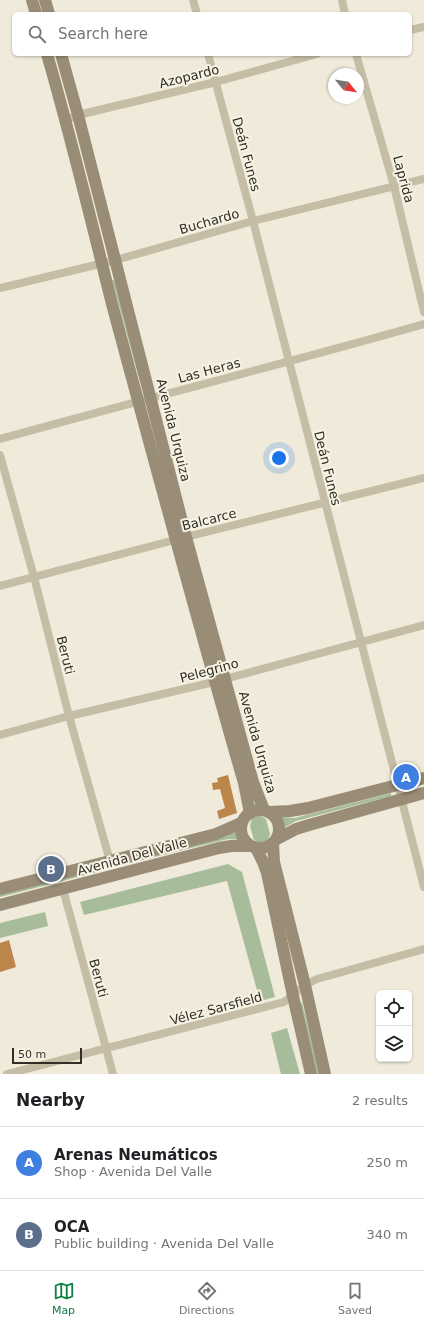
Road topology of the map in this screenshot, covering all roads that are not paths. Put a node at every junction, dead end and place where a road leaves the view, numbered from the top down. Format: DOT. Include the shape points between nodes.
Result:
graph roads {
  1 [pos="32,0"];
  2 [pos="45,0"];
  3 [pos="193,0"];
  4 [pos="342,0"];
  5 [pos="35,12"];
  6 [pos="48,12"];
  7 [pos="196,12"];
  8 [pos="345,12"];
  9 [pos="424,27"];
  10 [pos="412,30"];
  11 [pos="48,56"];
  12 [pos="62,56"];
  13 [pos="209,56"];
  14 [pos="310,56"];
  15 [pos="357,56"];
  16 [pos="216,82"];
  17 [pos="78,115"];
  18 [pos="66,120"];
  19 [pos="424,179"];
  20 [pos="394,186"];
  21 [pos="253,221"];
  22 [pos="116,260"];
  23 [pos="102,263"];
  24 [pos="0,288"];
  25 [pos="424,312"];
  26 [pos="424,324"];
  27 [pos="289,362"];
  28 [pos="152,398"];
  29 [pos="138,401"];
  30 [pos="0,439"];
  31 [pos="0,455"];
  32 [pos="424,478"];
  33 [pos="325,502"];
  34 [pos="180,539"];
  35 [pos="34,577"];
  36 [pos="0,586"];
  37 [pos="424,625"];
  38 [pos="360,641"];
  39 [pos="220,680"];
  40 [pos="69,716"];
  41 [pos="0,735"];
  42 [pos="424,778"];
  43 [pos="398,785"];
  44 [pos="424,793"];
  45 [pos="401,799"];
  46 [pos="267,811"];
  47 [pos="250,812"];
  48 [pos="241,823"];
  49 [pos="275,841"];
  50 [pos="252,847"];
  51 [pos="110,861"];
  52 [pos="424,887"];
  53 [pos="0,889"];
  54 [pos="63,889"];
  55 [pos="0,905"];
  56 [pos="424,949"];
  57 [pos="305,985"];
  58 [pos="293,996"];
  59 [pos="106,1049"];
  60 [pos="7,1074"];
  61 [pos="113,1074"];
  62 [pos="311,1074"];
  63 [pos="325,1074"];
  1 -- 5 [label="main road"];
  2 -- 6 [label="main road"];
  3 -- 7 [label="street"];
  4 -- 8 [label="street"];
  9 -- 10 [label="street"];
  11 -- 18 [label="main road"];
  12 -- 17 [label="main road, Avenida Urquiza"];
  13 -- 16 [label="street, Deán Funes"];
  14 -- 16 [label="street, Azopardo"];
  15 -- 20 [label="street, Laprida"];
  16 -- 17 [label="street, Azopardo"];
  16 -- 21 [label="street, Deán Funes"];
  17 -- 18 [label="street, Azopardo"];
  17 -- 22 [label="main road, Avenida Urquiza"];
  18 -- 23 [label="main road"];
  19 -- 20 [label="street, Buchardo"];
  20 -- 21 [label="street, Buchardo"];
  20 -- 25 [label="street, Laprida"];
  21 -- 22 [label="street, Buchardo"];
  21 -- 27 [label="street, Deán Funes"];
  22 -- 23 [label="street, Buchardo"];
  22 -- 28 [label="main road, Avenida Urquiza"];
  23 -- 24 [label="street, Buchardo"];
  23 -- 29 [label="main road"];
  26 -- 27 [label="street, Las Heras"];
  27 -- 28 [label="street, Las Heras"];
  27 -- 33 [label="street, Deán Funes"];
  28 -- 29 [label="street, Las Heras"];
  28 -- 34 [label="main road, Avenida Urquiza"];
  29 -- 30 [label="street, Las Heras"];
  29 -- 34 [label="main road"];
  31 -- 35 [label="street, Beruti"];
  32 -- 33 [label="street, Balcarce"];
  33 -- 34 [label="street, Balcarce"];
  33 -- 38 [label="street, Deán Funes"];
  34 -- 35 [label="street, Balcarce"];
  34 -- 39 [label="main road, Avenida Urquiza"];
  35 -- 36 [label="street, Balcarce"];
  35 -- 40 [label="street, Beruti"];
  37 -- 38 [label="street, Pelegrino"];
  38 -- 39 [label="street, Pelegrino"];
  38 -- 43 [label="street, Deán Funes"];
  39 -- 40 [label="street, Pelegrino"];
  39 -- 46 [label="main road, Avenida Urquiza" via="253,782"];
  39 -- 47 [label="main road"];
  40 -- 41 [label="street, Pelegrino"];
  40 -- 51 [label="street, Beruti"];
  42 -- 43 [label="main road"];
  43 -- 45 [label="street, Deán Funes"];
  43 -- 46 [label="main road" via="308,808"];
  44 -- 45 [label="main road"];
  45 -- 49 [label="main road" via="296,829"];
  45 -- 52 [label="street, Deán Funes"];
  46 -- 47 [label="main road"];
  46 -- 49 [label="main road" via="274,816 279,826"];
  47 -- 48 [label="main road"];
  48 -- 50 [label="main road" via="241,836 244,842"];
  48 -- 51 [label="main road, Avenida Del Valle" via="216,834"];
  49 -- 50 [label="main road" via="262,849"];
  49 -- 57 [label="main road" via="274,862"];
  50 -- 54 [label="main road, Avenida Del Valle" via="219,848"];
  50 -- 58 [label="main road" via="263,862 267,873"];
  51 -- 53 [label="main road, Avenida Del Valle"];
  54 -- 55 [label="main road, Avenida Del Valle"];
  54 -- 59 [label="street, Beruti"];
  56 -- 57 [label="street, Vélez Sarsfield" via="317,979"];
  57 -- 58 [label="street, Vélez Sarsfield"];
  57 -- 63 [label="main road"];
  58 -- 59 [label="street, Vélez Sarsfield" via="284,1002"];
  58 -- 62 [label="main road"];
  59 -- 60 [label="street, Vélez Sarsfield"];
  59 -- 61 [label="street, Beruti"];
}
